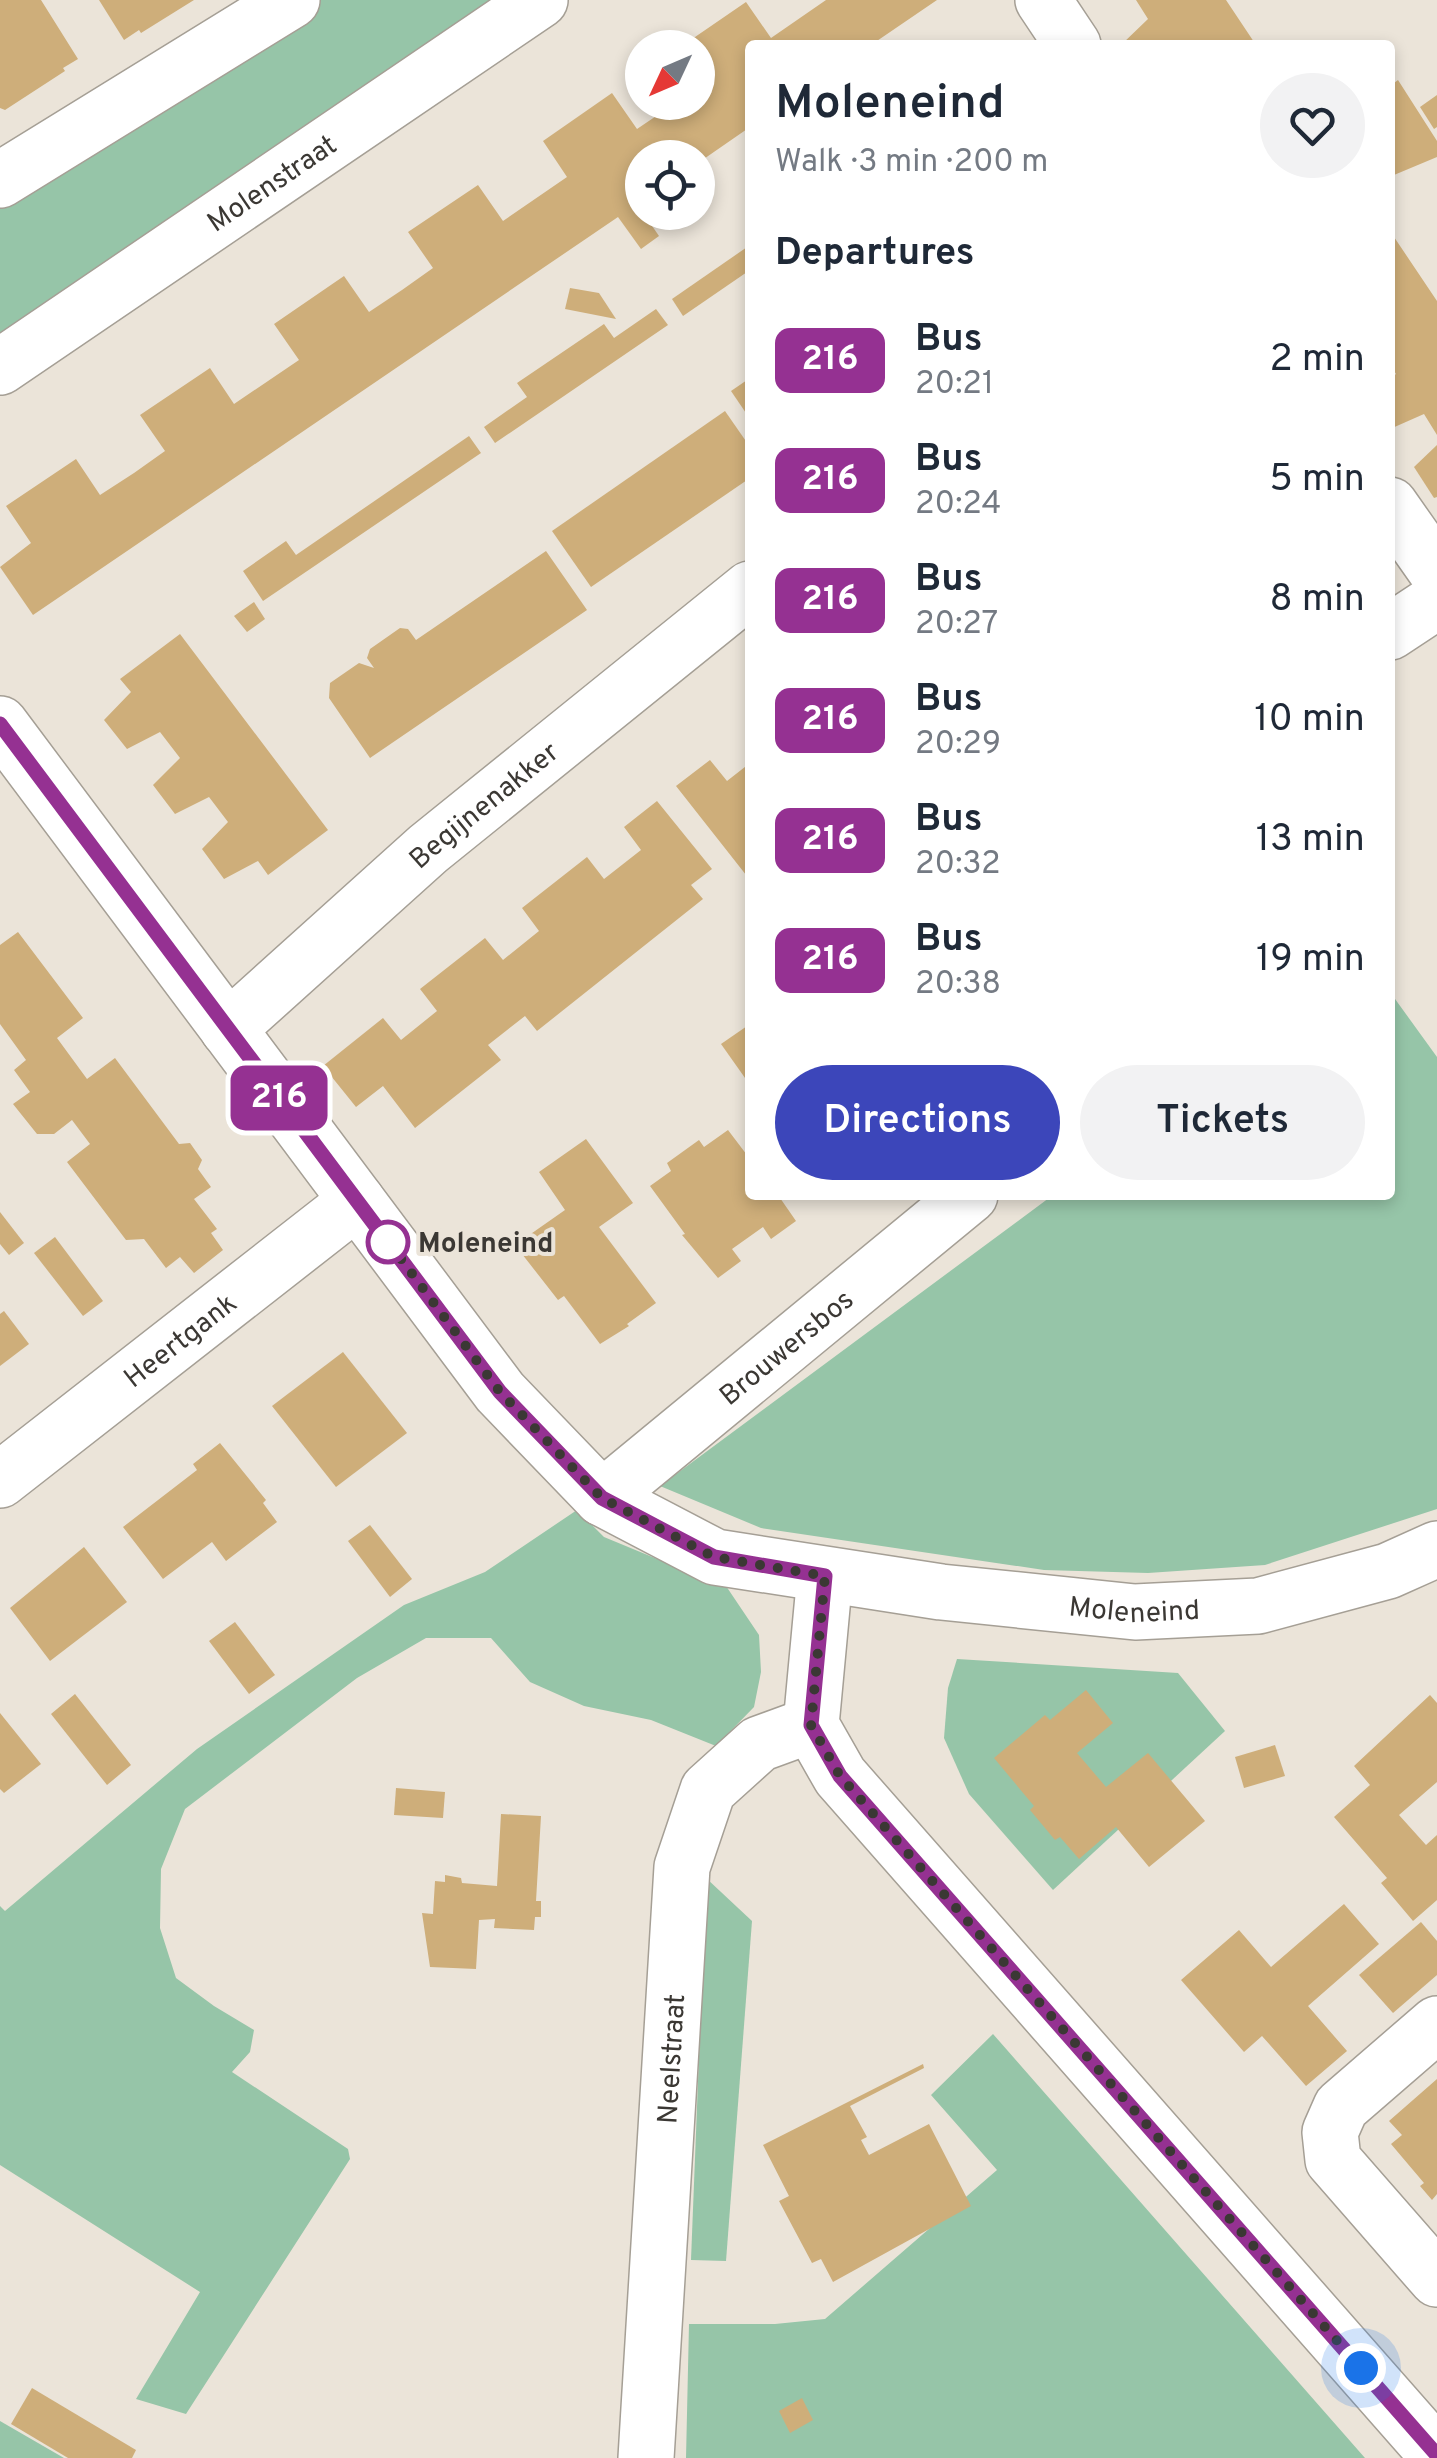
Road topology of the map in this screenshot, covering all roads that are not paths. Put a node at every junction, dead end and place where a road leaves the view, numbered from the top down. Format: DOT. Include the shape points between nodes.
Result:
graph roads {
  1 [pos="292,0"];
  2 [pos="540,0"];
  3 [pos="1043,0"];
  4 [pos="1070,40"];
  5 [pos="0,180"];
  6 [pos="0,367"];
  7 [pos="1395,512"];
  8 [pos="1437,572"];
  9 [pos="745,594"];
  10 [pos="1437,600"];
  11 [pos="1395,629"];
  12 [pos="0,724"];
  13 [pos="228,1030"];
  14 [pos="964,1200"];
  15 [pos="357,1201"];
  16 [pos="0,1480"];
  17 [pos="602,1498"];
  18 [pos="1437,1549"];
  19 [pos="825,1576"];
  20 [pos="811,1725"];
  21 [pos="1437,2024"];
  22 [pos="1437,2279"];
  23 [pos="1437,2454"];
  24 [pos="646,2458"];
  1 -- 5 [label="street"];
  2 -- 6 [label="street, Molenstraat"];
  3 -- 4 [label="street"];
  7 -- 8 [label="street"];
  9 -- 13 [label="street, Begijnenakker" via="428,850"];
  10 -- 11 [label="street"];
  12 -- 13 [label="street, Moleneind"];
  13 -- 15 [label="street, Moleneind"];
  14 -- 17 [label="street, Brouwersbos"];
  15 -- 16 [label="street, Heertgank"];
  15 -- 17 [label="street, Moleneind" via="500,1392"];
  17 -- 19 [label="street, Moleneind" via="714,1557"];
  18 -- 19 [label="street, Moleneind" via="1388,1570 1258,1606 1152,1611"];
  19 -- 20 [label="street"];
  20 -- 23 [label="street" via="840,1776"];
  20 -- 24 [label="street, Neelstraat" via="759,1744 708,1790 682,1866"];
  21 -- 22 [label="street" via="1341,2107 1330,2132 1333,2160"];
}
